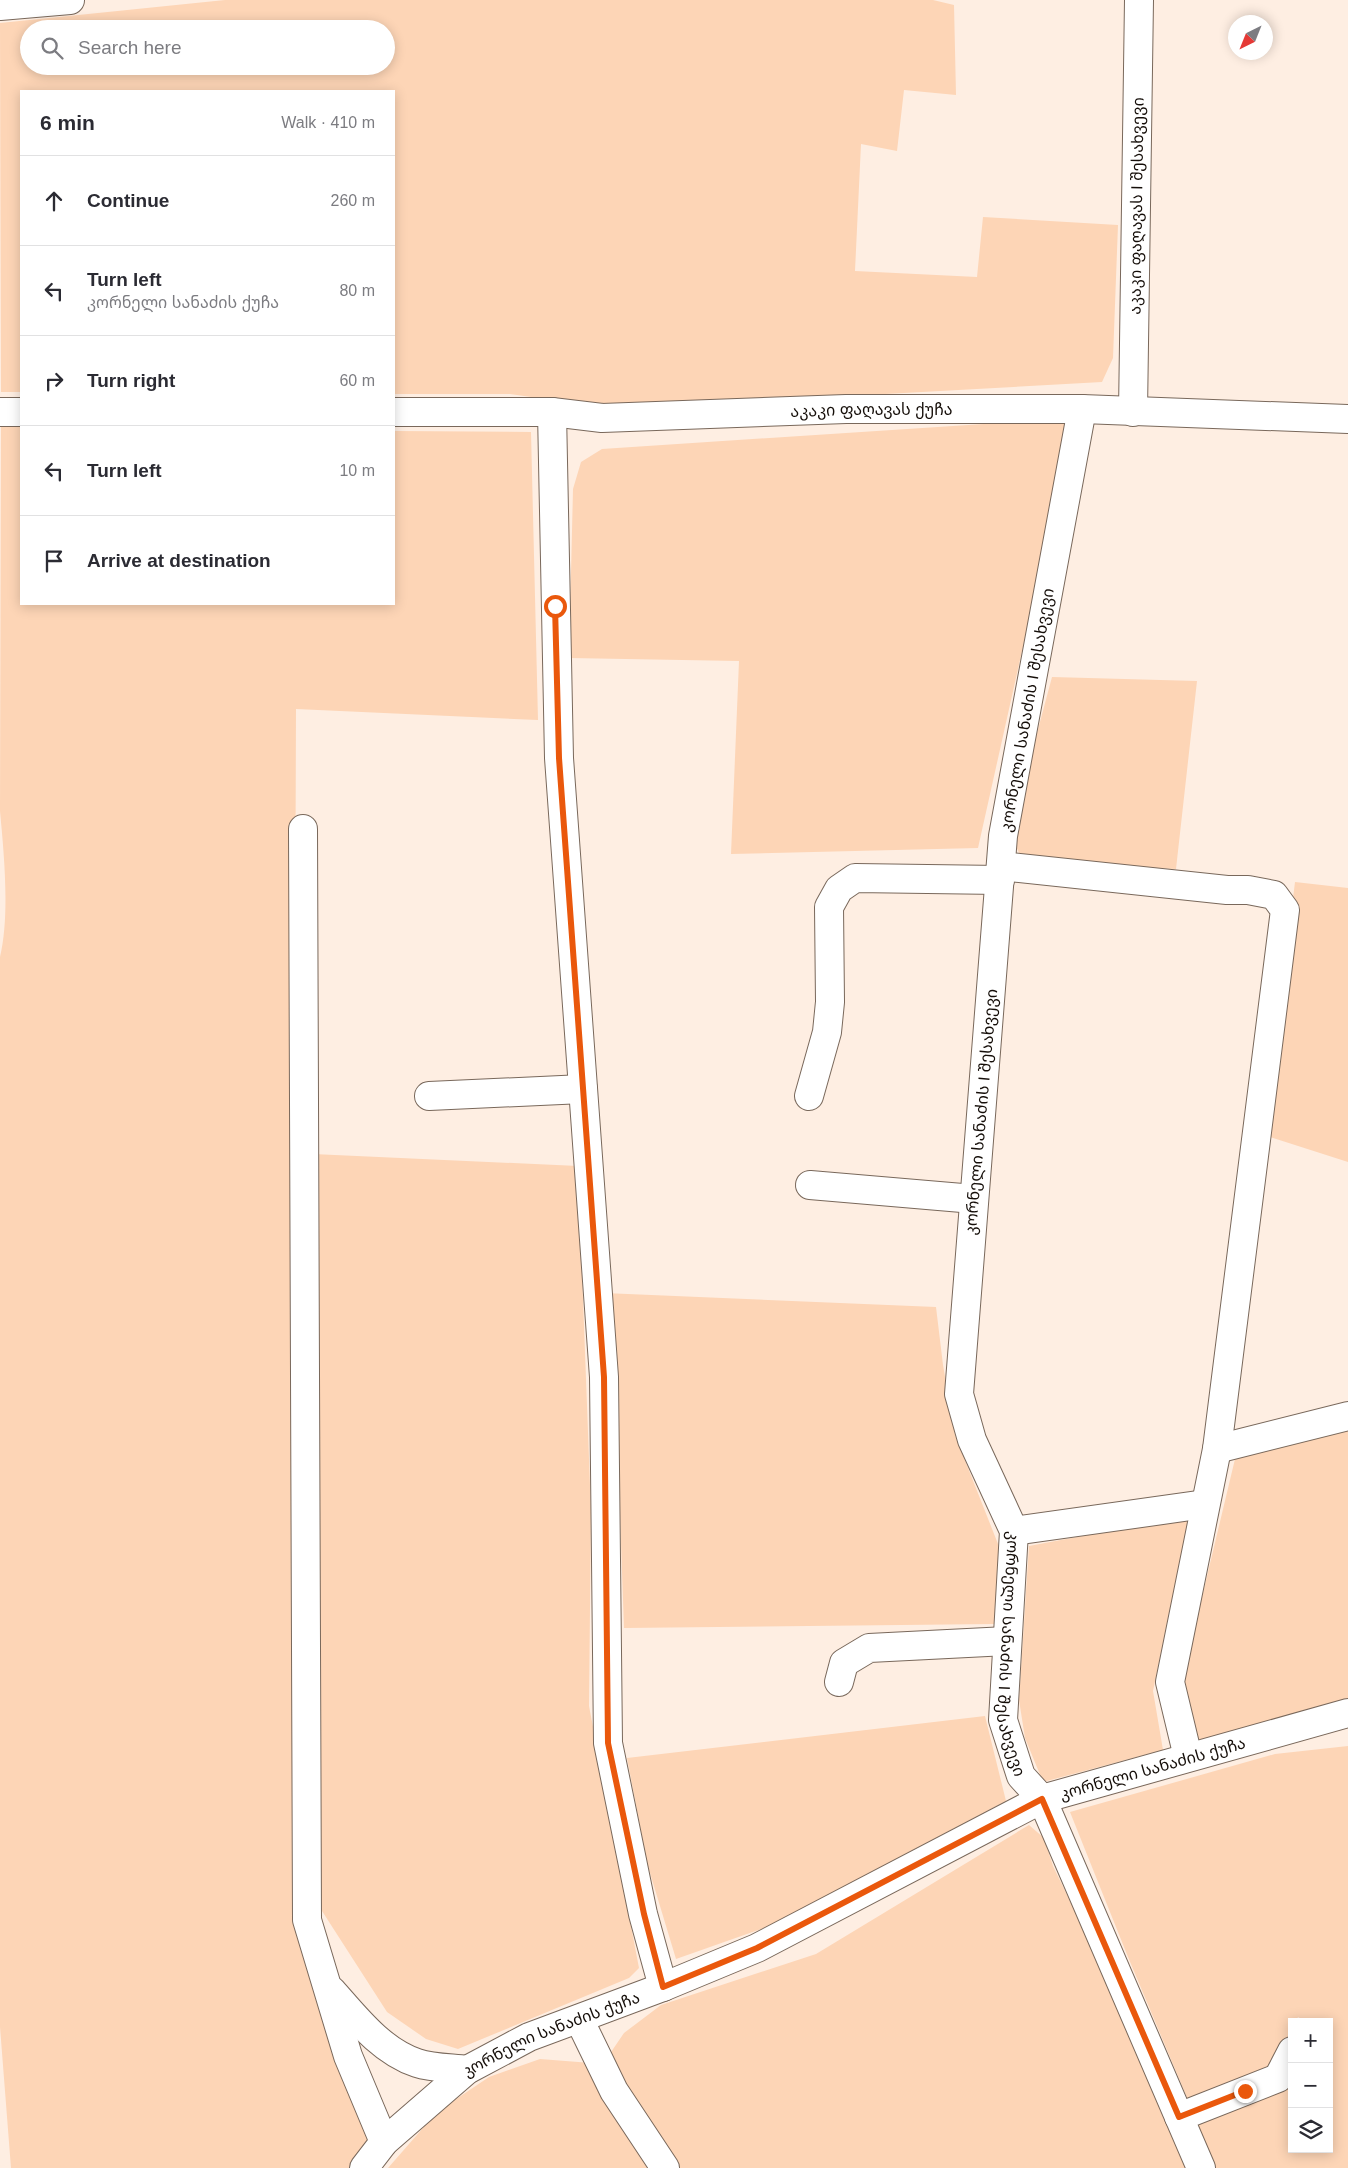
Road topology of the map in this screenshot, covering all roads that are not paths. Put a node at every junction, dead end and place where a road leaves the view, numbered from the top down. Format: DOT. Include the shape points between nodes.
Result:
graph roads {
  1 [pos="70,0"];
  2 [pos="1139,0"];
  3 [pos="0,6"];
  4 [pos="1082,409"];
  5 [pos="0,412"];
  6 [pos="20,412"];
  7 [pos="395,412"];
  8 [pos="552,412"];
  9 [pos="1133,412"];
  10 [pos="1348,419"];
  11 [pos="303,829"];
  12 [pos="1000,873"];
  13 [pos="583,1089"];
  14 [pos="429,1096"];
  15 [pos="809,1096"];
  16 [pos="810,1185"];
  17 [pos="974,1199"];
  18 [pos="1348,1416"];
  19 [pos="1217,1450"];
  20 [pos="1205,1504"];
  21 [pos="1014,1531"];
  22 [pos="1008,1641"];
  23 [pos="839,1682"];
  24 [pos="1348,1714"];
  25 [pos="1188,1757"];
  26 [pos="1042,1799"];
  27 [pos="326,1984"];
  28 [pos="663,1987"];
  29 [pos="579,2019"];
  30 [pos="1288,2059"];
  31 [pos="467,2070"];
  32 [pos="1179,2117"];
  33 [pos="384,2142"];
  34 [pos="364,2168"];
  35 [pos="665,2168"];
  36 [pos="1201,2168"];
  1 -- 3 [label="street"];
  2 -- 9 [label="street, აკაკი ფაღავას I შესახვევი"];
  4 -- 8 [label="street, აკაკი ფაღავას ქუჩა" via="846,409 602,418"];
  4 -- 9 [label="street, აკაკი ფაღავას ქუჩა"];
  4 -- 12 [label="street, კორნელი სანაძის I შესახვევი" via="1003,836"];
  5 -- 6 [label="street"];
  7 -- 8 [label="street, აკაკი ფაღავას ქუჩა"];
  8 -- 13 [label="street" via="559,758"];
  9 -- 10 [label="street, აკაკი ფაღავას ქუჩა"];
  11 -- 27 [label="street" via="307,1920"];
  12 -- 15 [label="street" via="855,878 839,889 829,907 830,1002 827,1032"];
  12 -- 17 [label="street, კორნელი სანაძის I შესახვევი"];
  12 -- 19 [label="street" via="1248,890 1274,895 1285,910"];
  13 -- 14 [label="street"];
  13 -- 28 [label="street" via="604,1377 608,1743"];
  16 -- 17 [label="street"];
  17 -- 21 [label="street, კორნელი სანაძის I შესახვევი" via="959,1394 972,1440"];
  18 -- 19 [label="street"];
  19 -- 20 [label="street"];
  20 -- 21 [label="street"];
  20 -- 25 [label="street" via="1170,1682"];
  21 -- 22 [label="street, კორნელი სანაძის I შესახვევი"];
  22 -- 23 [label="street" via="869,1648 844,1663"];
  22 -- 26 [label="street, კორნელი სანაძის I შესახვევი" via="1003,1720 1021,1776"];
  24 -- 25 [label="street, კორნელი სანაძის ქუჩა"];
  25 -- 26 [label="street, კორნელი სანაძის ქუჩა"];
  26 -- 28 [label="street, კორნელი სანაძის ქუჩა" via="757,1948"];
  26 -- 32 [label="street, კორნელი სანაძის I შესახვევი"];
  27 -- 31 [label="street" via="364,2027 391,2050 418,2064"];
  27 -- 33 [label="street" via="348,2056"];
  28 -- 29 [label="street, კორნელი სანაძის ქუჩა"];
  29 -- 31 [label="street, კორნელი სანაძის ქუჩა" via="529,2037"];
  29 -- 35 [label="street" via="614,2091"];
  30 -- 32 [label="street" via="1278,2078"];
  31 -- 33 [label="street, კორნელი სანაძის ქუჩა"];
  32 -- 36 [label="street, კორნელი სანაძის I შესახვევი"];
  33 -- 34 [label="street, კორნელი სანაძის ქუჩა"];
}
